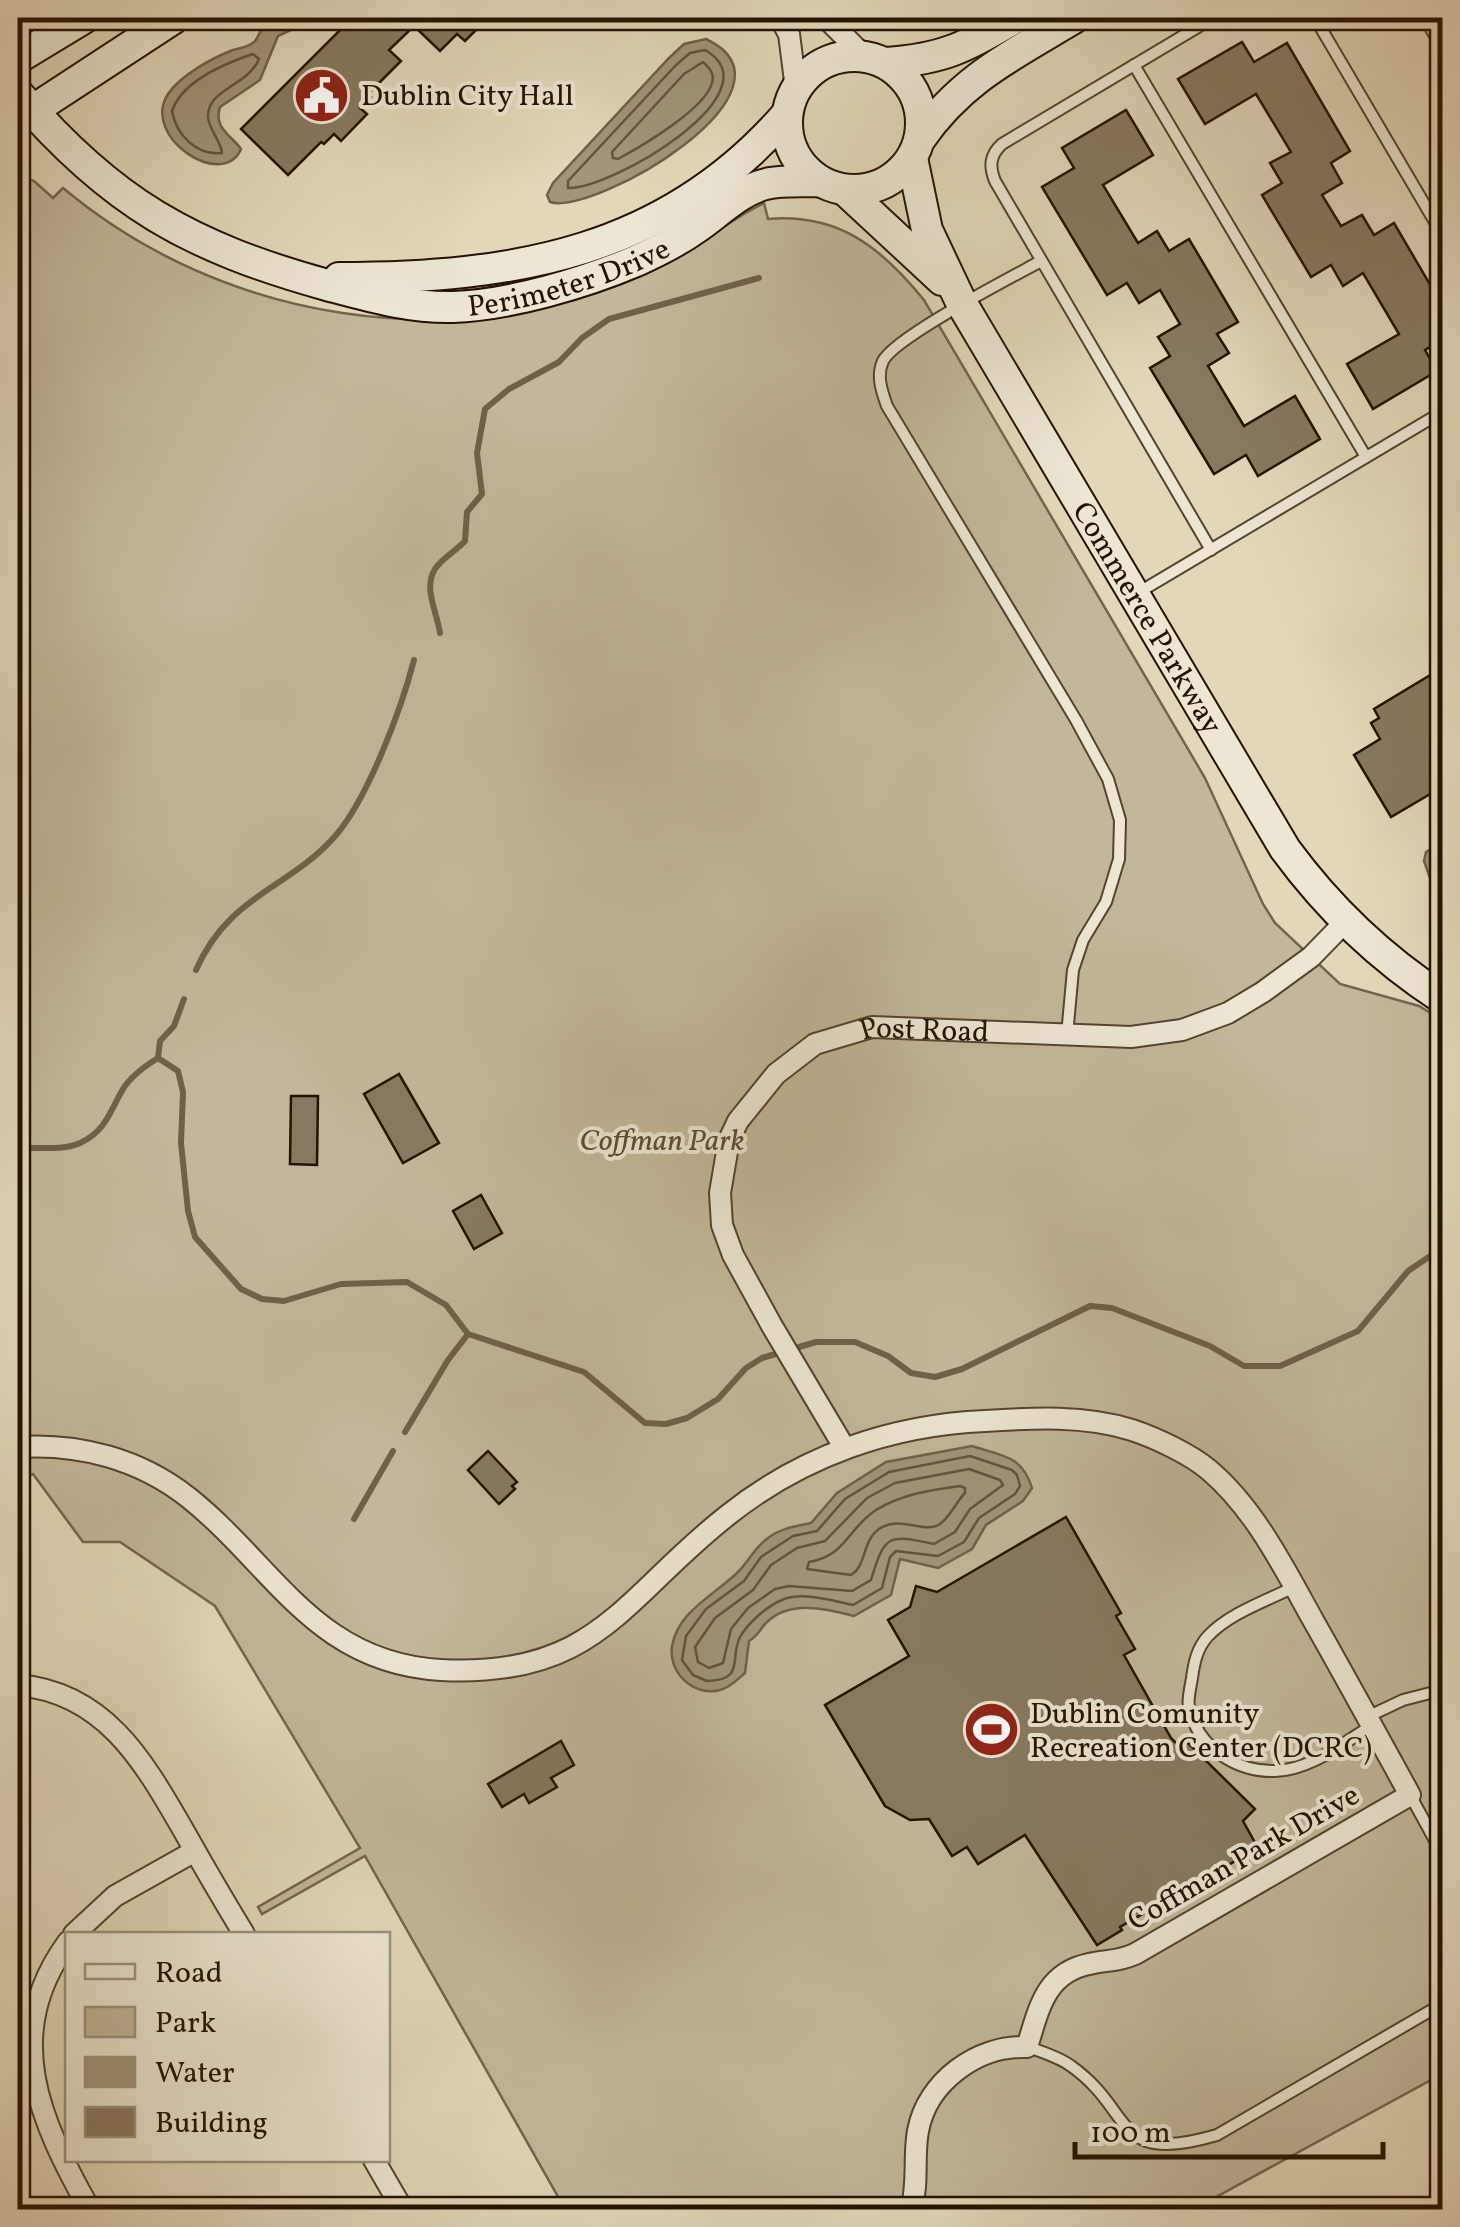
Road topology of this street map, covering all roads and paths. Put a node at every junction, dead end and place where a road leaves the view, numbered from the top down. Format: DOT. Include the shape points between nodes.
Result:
graph roads {
  1 [pos="84,18"];
  2 [pos="174,18"];
  3 [pos="780,18"];
  4 [pos="826,18"];
  5 [pos="1015,18"];
  6 [pos="1074,18"];
  7 [pos="1213,18"];
  8 [pos="1315,18"];
  9 [pos="1424,18"];
  10 [pos="1442,48"];
  11 [pos="18,58"];
  12 [pos="875,59"];
  13 [pos="1134,65"];
  14 [pos="792,101"];
  15 [pos="22,109"];
  16 [pos="916,148"];
  17 [pos="832,185"];
  18 [pos="1442,234"];
  19 [pos="1041,261"];
  20 [pos="301,278"];
  21 [pos="962,304"];
  22 [pos="1442,412"];
  23 [pos="1366,457"];
  24 [pos="1211,550"];
  25 [pos="1135,594"];
  26 [pos="1345,922"];
  27 [pos="1442,998"];
  28 [pos="1067,1035"];
  29 [pos="18,1446"];
  30 [pos="844,1447"];
  31 [pos="1294,1587"];
  32 [pos="18,1685"];
  33 [pos="1442,1690"];
  34 [pos="1370,1721"];
  35 [pos="1410,1795"];
  36 [pos="195,1850"];
  37 [pos="1442,1853"];
  38 [pos="76,1932"];
  39 [pos="243,1932"];
  40 [pos="65,1947"];
  41 [pos="1442,2004"];
  42 [pos="24,2019"];
  43 [pos="1027,2047"];
  44 [pos="375,2162"];
  45 [pos="90,2210"];
  46 [pos="402,2210"];
  47 [pos="912,2210"];
  1 -- 11 [label="main road"];
  2 -- 15 [label="main road"];
  3 -- 14 [label="street" via="789,34"];
  4 -- 12 [label="street"];
  5 -- 12 [label="main road" via="938,58"];
  6 -- 16 [label="main road" via="979,75 936,116"];
  7 -- 13 [label="lane"];
  8 -- 18 [label="lane"];
  9 -- 10 [label="lane"];
  12 -- 14 [label="main road" via="824,62"];
  12 -- 16 [label="main road" via="912,87 919,104"];
  13 -- 19 [label="lane" via="992,156 995,181"];
  13 -- 23 [label="lane"];
  14 -- 17 [label="main road" via="787,132 794,154 805,170"];
  14 -- 20 [label="main road, Perimeter Drive" via="753,150 686,201 578,251 490,271"];
  15 -- 20 [label="main road, Perimeter Drive" via="86,167 160,220 194,240"];
  16 -- 17 [label="main road" via="903,170 876,187"];
  16 -- 21 [label="main road, Commerce Parkway" via="927,230"];
  17 -- 20 [label="main road, Perimeter Drive" via="760,186 637,261 495,302 405,305"];
  17 -- 21 [label="main road, Commerce Parkway" via="932,268"];
  19 -- 21 [label="lane"];
  19 -- 24 [label="lane"];
  21 -- 25 [label="main road, Commerce Parkway"];
  21 -- 28 [label="lane" via="892,350 882,363 880,384 1108,778 1120,820 1120,859 1073,970"];
  22 -- 23 [label="lane"];
  23 -- 24 [label="lane"];
  24 -- 25 [label="lane"];
  25 -- 26 [label="main road, Commerce Parkway" via="1285,848"];
  26 -- 27 [label="main road"];
  26 -- 28 [label="street, Post Road" via="1296,969 1228,1013 1148,1035"];
  28 -- 30 [label="street, Post Road" via="872,1027 815,1044 776,1074 738,1121 720,1194 722,1225 733,1256"];
  29 -- 30 [label="street" via="84,1450 132,1464 190,1498 332,1634 381,1656 443,1670 504,1669 589,1639 728,1515"];
  30 -- 31 [label="street" via="939,1422 1034,1418 1132,1430 1208,1469 1253,1522"];
  31 -- 34 [label="street"];
  31 -- 34 [label="lane" via="1206,1638 1193,1668 1190,1716 1227,1760 1272,1771 1295,1769"];
  32 -- 36 [label="street" via="72,1700 125,1738"];
  33 -- 34 [label="lane" via="1402,1700"];
  34 -- 35 [label="street"];
  35 -- 37 [label="lane"];
  35 -- 43 [label="street, Coffman Park Drive" via="1135,1954 1073,1969 1049,1986"];
  36 -- 38 [label="street" via="115,1896"];
  36 -- 39 [label="street"];
  40 -- 42 [label="street"];
  41 -- 43 [label="lane" via="1217,2136 1192,2143 1159,2146 1140,2139 1069,2064"];
  42 -- 45 [label="street" via="36,2105"];
  43 -- 47 [label="street" via="980,2057 952,2072 936,2091 917,2134"];
  44 -- 46 [label="street"];
}
